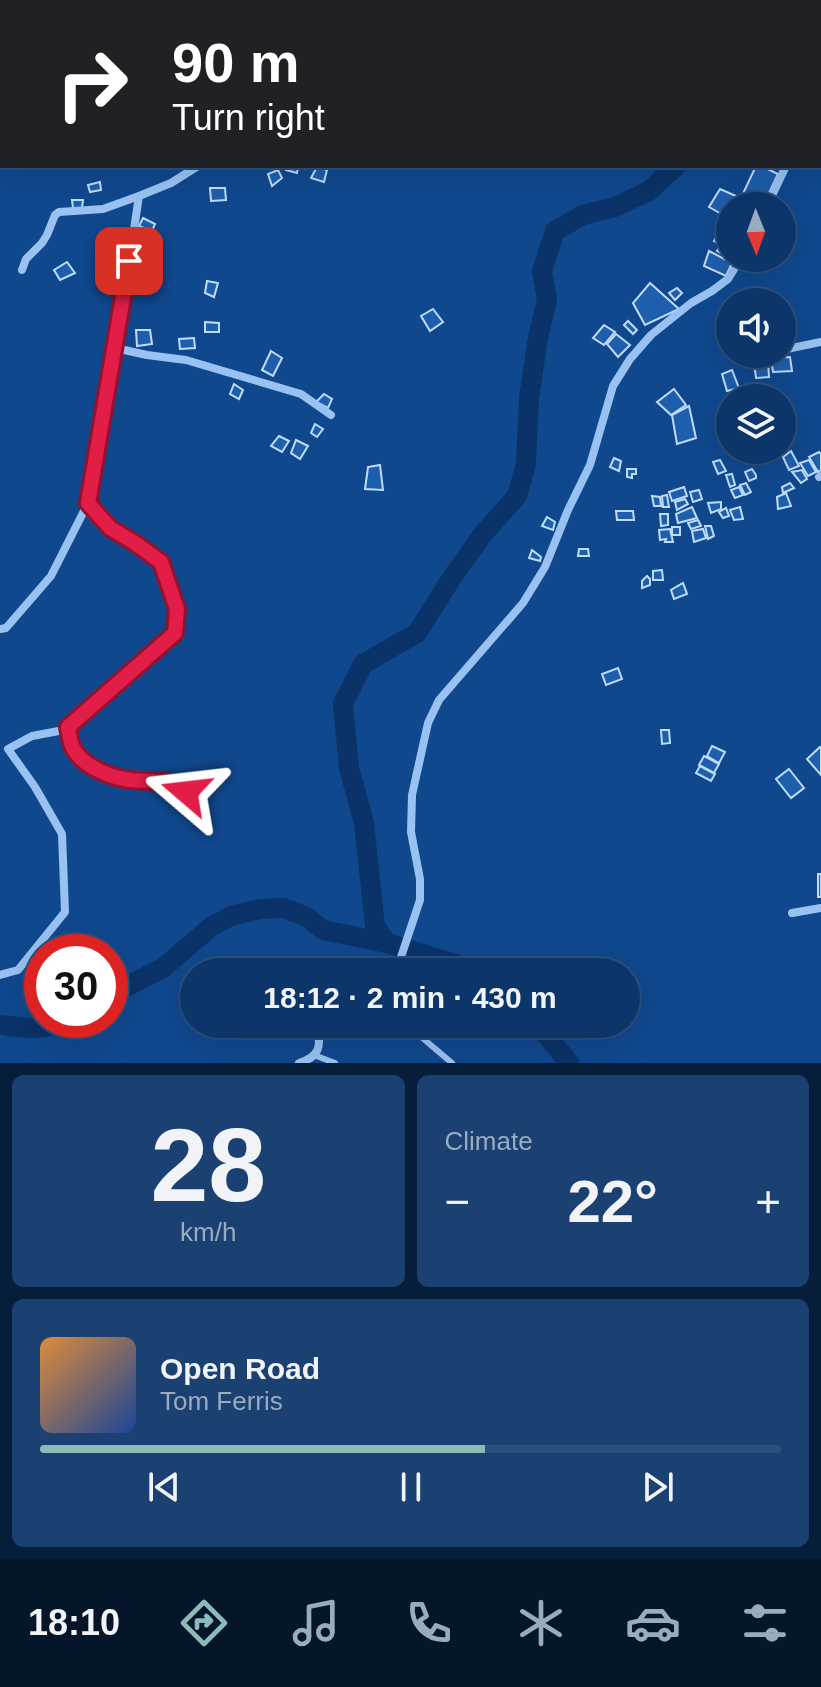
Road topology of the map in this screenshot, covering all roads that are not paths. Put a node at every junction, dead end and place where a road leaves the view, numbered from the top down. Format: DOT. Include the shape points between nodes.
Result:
graph roads {
  1 [pos="195,168"];
  2 [pos="785,168"];
  3 [pos="774,192"];
  4 [pos="139,196"];
  5 [pos="22,270"];
  6 [pos="732,272"];
  7 [pos="821,342"];
  8 [pos="796,347"];
  9 [pos="115,348"];
  10 [pos="331,415"];
  11 [pos="88,503"];
  12 [pos="0,629"];
  13 [pos="68,727"];
  14 [pos="4,746"];
  15 [pos="186,792"];
  16 [pos="821,908"];
  17 [pos="792,913"];
  18 [pos="400,958"];
  19 [pos="0,975"];
  20 [pos="320,1038"];
  21 [pos="423,1038"];
  22 [pos="314,1055"];
  23 [pos="299,1063"];
  24 [pos="335,1063"];
  25 [pos="452,1063"];
  1 -- 4 [label="street"];
  2 -- 3 [label="street"];
  4 -- 5 [label="street" via="103,209 59,212"];
  4 -- 9 [label="street"];
  6 -- 18 [label="street" via="651,335 630,359 613,386 590,465 545,567 523,603 439,700 428,723 412,795 420,900"];
  7 -- 8 [label="street"];
  9 -- 10 [label="street" via="186,360 301,394"];
  9 -- 11 [label="street"];
  11 -- 12 [label="street" via="51,576"];
  11 -- 13 [label="street" via="110,528 161,562 177,609 175,633"];
  13 -- 14 [label="street"];
  13 -- 15 [label="street" via="80,757 99,770 177,785"];
  14 -- 19 [label="street" via="62,834 65,912 18,970"];
  16 -- 17 [label="street"];
  20 -- 22 [label="street"];
  21 -- 25 [label="lane"];
  22 -- 23 [label="street"];
  22 -- 24 [label="lane"];
}
